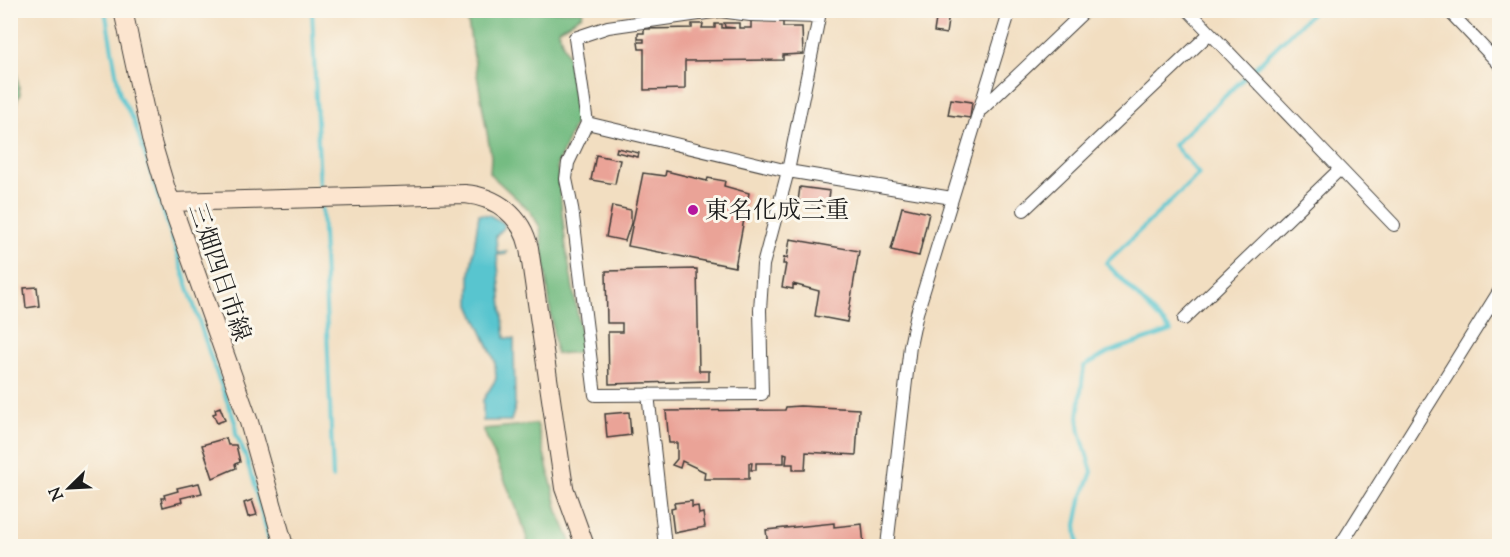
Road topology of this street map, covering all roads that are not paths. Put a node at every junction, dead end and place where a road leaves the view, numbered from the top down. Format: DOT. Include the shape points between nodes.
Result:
graph roads {
  1 [pos="123,10"];
  2 [pos="1010,10"];
  3 [pos="1086,10"];
  4 [pos="1188,10"];
  5 [pos="1448,10"];
  6 [pos="1210,33"];
  7 [pos="1500,64"];
  8 [pos="981,110"];
  9 [pos="587,123"];
  10 [pos="1340,169"];
  11 [pos="788,171"];
  12 [pos="952,198"];
  13 [pos="170,202"];
  14 [pos="1024,210"];
  15 [pos="1394,225"];
  16 [pos="1500,290"];
  17 [pos="1184,319"];
  18 [pos="648,394"];
  19 [pos="284,546"];
  20 [pos="585,546"];
  21 [pos="665,546"];
  22 [pos="887,546"];
  23 [pos="1340,546"];
  1 -- 13 [label="street, 三畑四日市線" via="151,139"];
  2 -- 8 [label="street"];
  3 -- 8 [label="street"];
  4 -- 6 [label="street"];
  5 -- 7 [label="street"];
  6 -- 10 [label="street"];
  6 -- 14 [label="street"];
  8 -- 12 [label="street"];
  9 -- 11 [label="street"];
  9 -- 11 [label="street" via="575,38 608,27 720,11 819,17"];
  9 -- 18 [label="street" via="570,156 566,179 595,395"];
  10 -- 15 [label="street"];
  10 -- 17 [label="street"];
  11 -- 12 [label="street"];
  11 -- 18 [label="street" via="768,242 760,291 762,394"];
  12 -- 22 [label="street" via="910,346"];
  13 -- 19 [label="street, 三畑四日市線" via="249,422"];
  13 -- 20 [label="street" via="465,194 488,198 507,211 527,240 564,488"];
  16 -- 23 [label="street"];
  18 -- 21 [label="street"];
}
